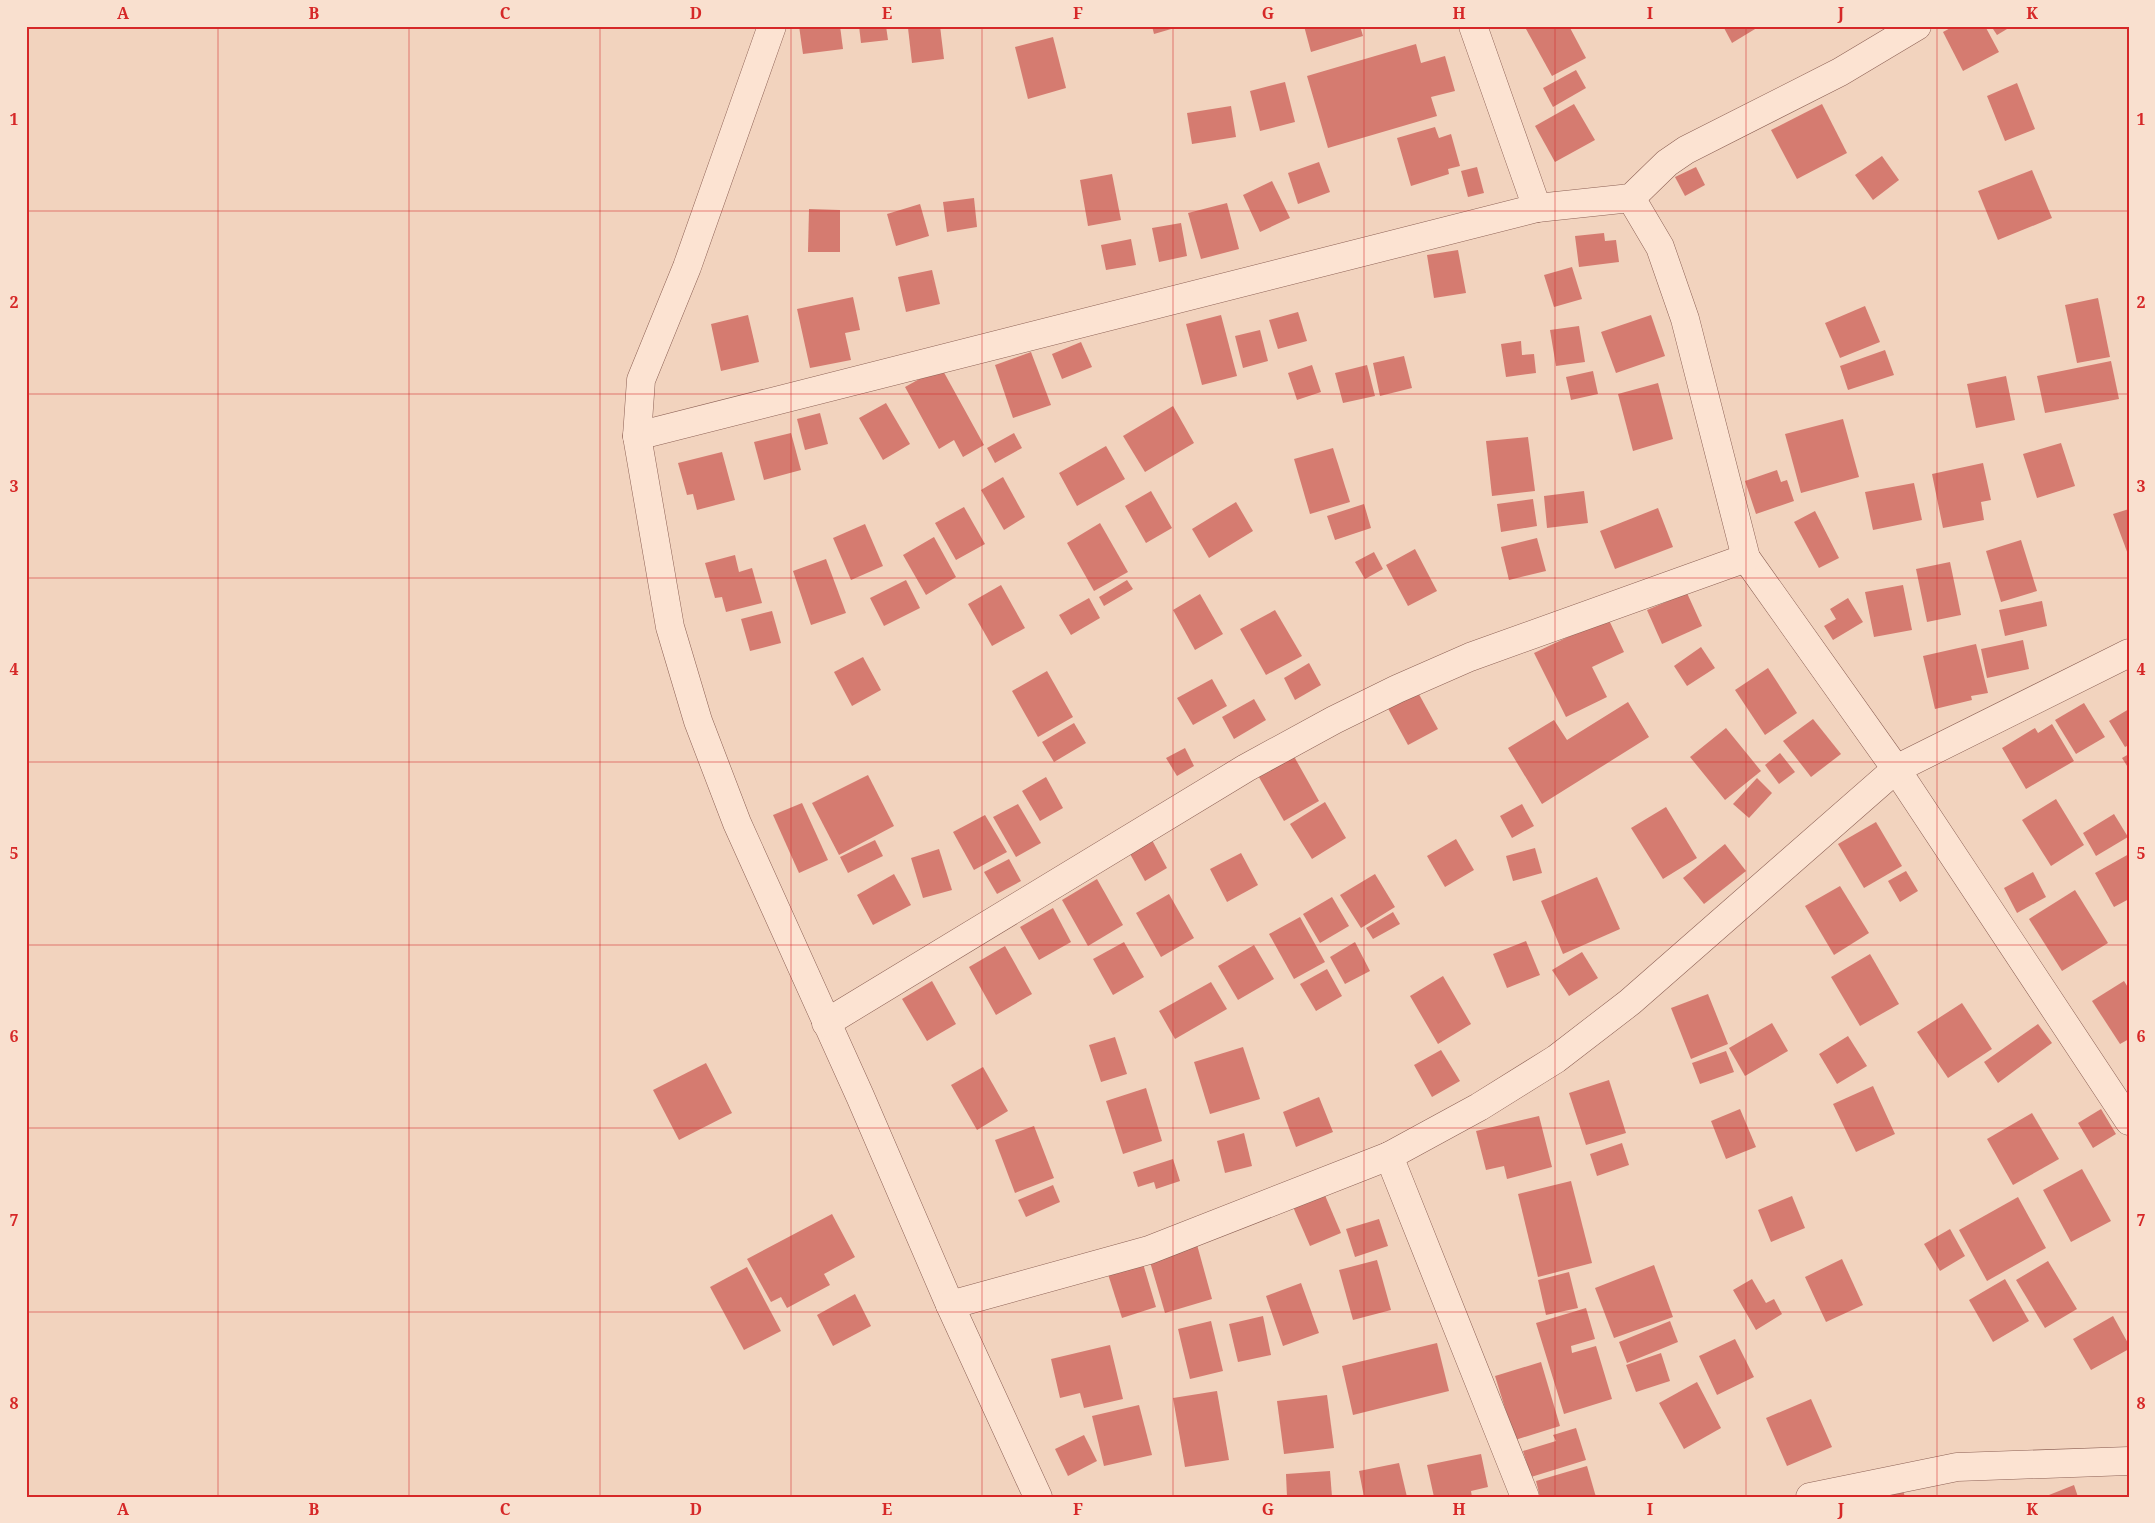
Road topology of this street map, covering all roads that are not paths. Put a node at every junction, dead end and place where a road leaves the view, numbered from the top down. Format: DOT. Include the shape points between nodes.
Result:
graph roads {
  1 [pos="772,26"];
  2 [pos="1473,26"];
  3 [pos="1917,26"];
  4 [pos="1631,198"];
  5 [pos="1537,208"];
  6 [pos="637,436"];
  7 [pos="1746,558"];
  8 [pos="2129,653"];
  9 [pos="1896,768"];
  10 [pos="826,1023"];
  11 [pos="2129,1121"];
  12 [pos="1389,1156"];
  13 [pos="950,1305"];
  14 [pos="2129,1461"];
  15 [pos="1038,1497"];
  16 [pos="1525,1497"];
  17 [pos="1810,1497"];
  1 -- 6 [label="street" via="687,267 640,380"];
  2 -- 5 [label="street"];
  3 -- 4 [label="street" via="1840,72 1686,150 1667,162"];
  4 -- 5 [label="street"];
  4 -- 7 [label="street" via="1660,247 1684,318"];
  5 -- 6 [label="street"];
  6 -- 10 [label="street" via="670,627 698,721 737,822"];
  7 -- 9 [label="street"];
  7 -- 10 [label="street" via="1470,656 1334,720 1246,768"];
  8 -- 9 [label="street"];
  9 -- 11 [label="street"];
  9 -- 12 [label="street" via="1630,1002 1564,1053 1479,1107"];
  10 -- 13 [label="street"];
  12 -- 13 [label="street" via="1149,1250"];
  12 -- 16 [label="street"];
  13 -- 15 [label="street"];
  14 -- 17 [label="street" via="1958,1467"];
}
